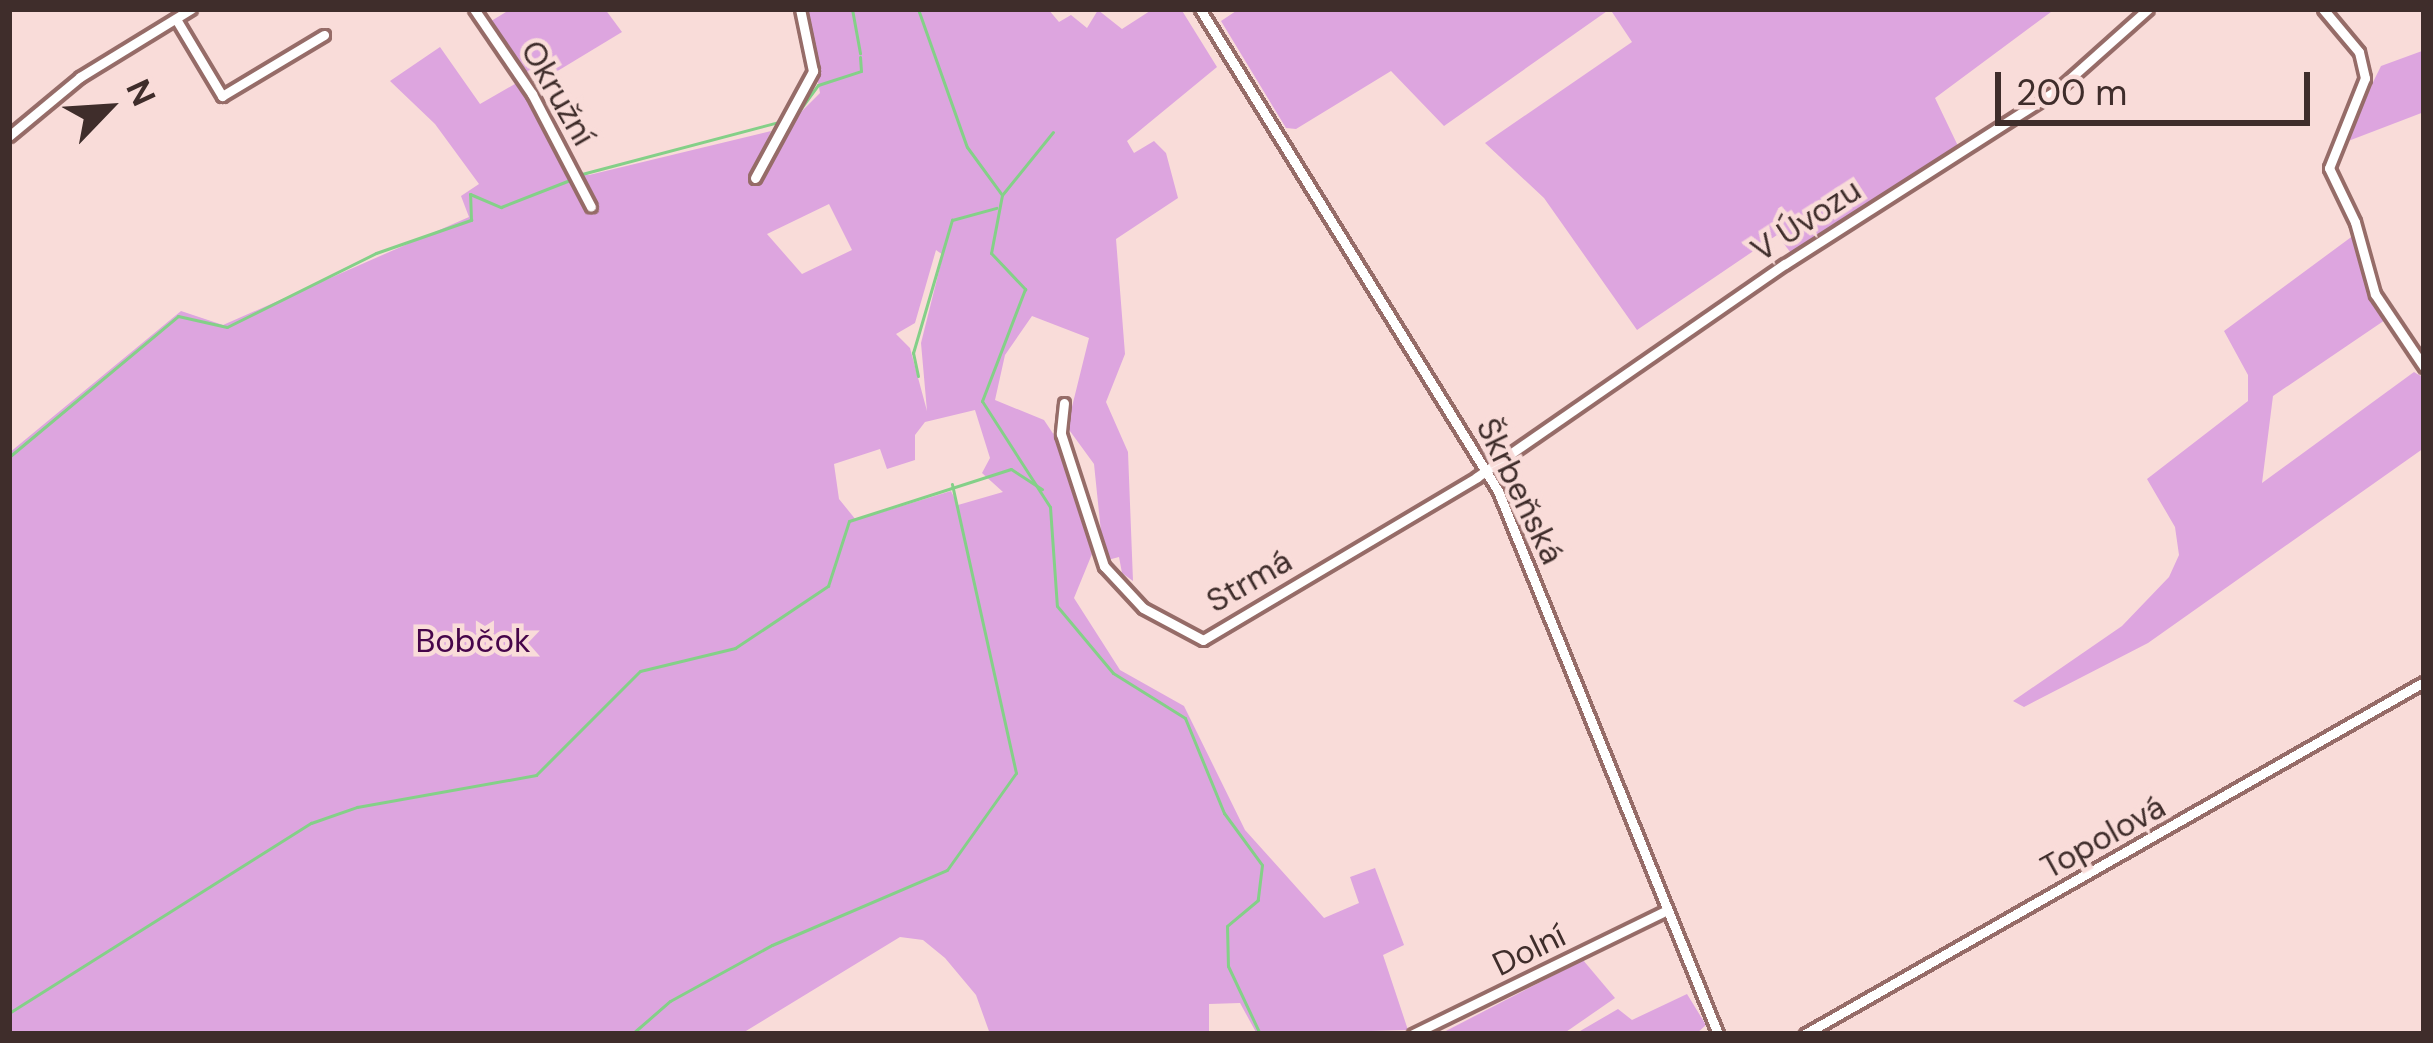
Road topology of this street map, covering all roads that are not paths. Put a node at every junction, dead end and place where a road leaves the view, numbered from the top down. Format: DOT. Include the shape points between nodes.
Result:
graph roads {
  1 [pos="191,9"];
  2 [pos="474,9"];
  3 [pos="800,9"];
  4 [pos="1200,9"];
  5 [pos="2148,9"];
  6 [pos="2324,9"];
  7 [pos="176,19"];
  8 [pos="325,34"];
  9 [pos="9,136"];
  10 [pos="755,178"];
  11 [pos="591,207"];
  12 [pos="2424,368"];
  13 [pos="1064,403"];
  14 [pos="1486,470"];
  15 [pos="2424,682"];
  16 [pos="1667,910"];
  17 [pos="1413,1034"];
  18 [pos="1718,1034"];
  19 [pos="1805,1034"];
  1 -- 7 [label="street"];
  2 -- 11 [label="street, Okružní" via="532,94"];
  3 -- 10 [label="street" via="813,71"];
  4 -- 14 [label="street, Škrbeňská"];
  5 -- 14 [label="street, V Úvozu" via="2056,91"];
  6 -- 12 [label="street" via="2359,52 2365,78 2329,168 2375,294"];
  7 -- 8 [label="street" via="222,96"];
  7 -- 9 [label="street" via="80,77"];
  13 -- 14 [label="street, Strmá" via="1061,434 1104,566 1143,608 1202,640"];
  14 -- 16 [label="street, Škrbeňská"];
  15 -- 19 [label="street, Topolová"];
  16 -- 17 [label="street, Dolní"];
  16 -- 18 [label="street, Škrbeňská"];
}
